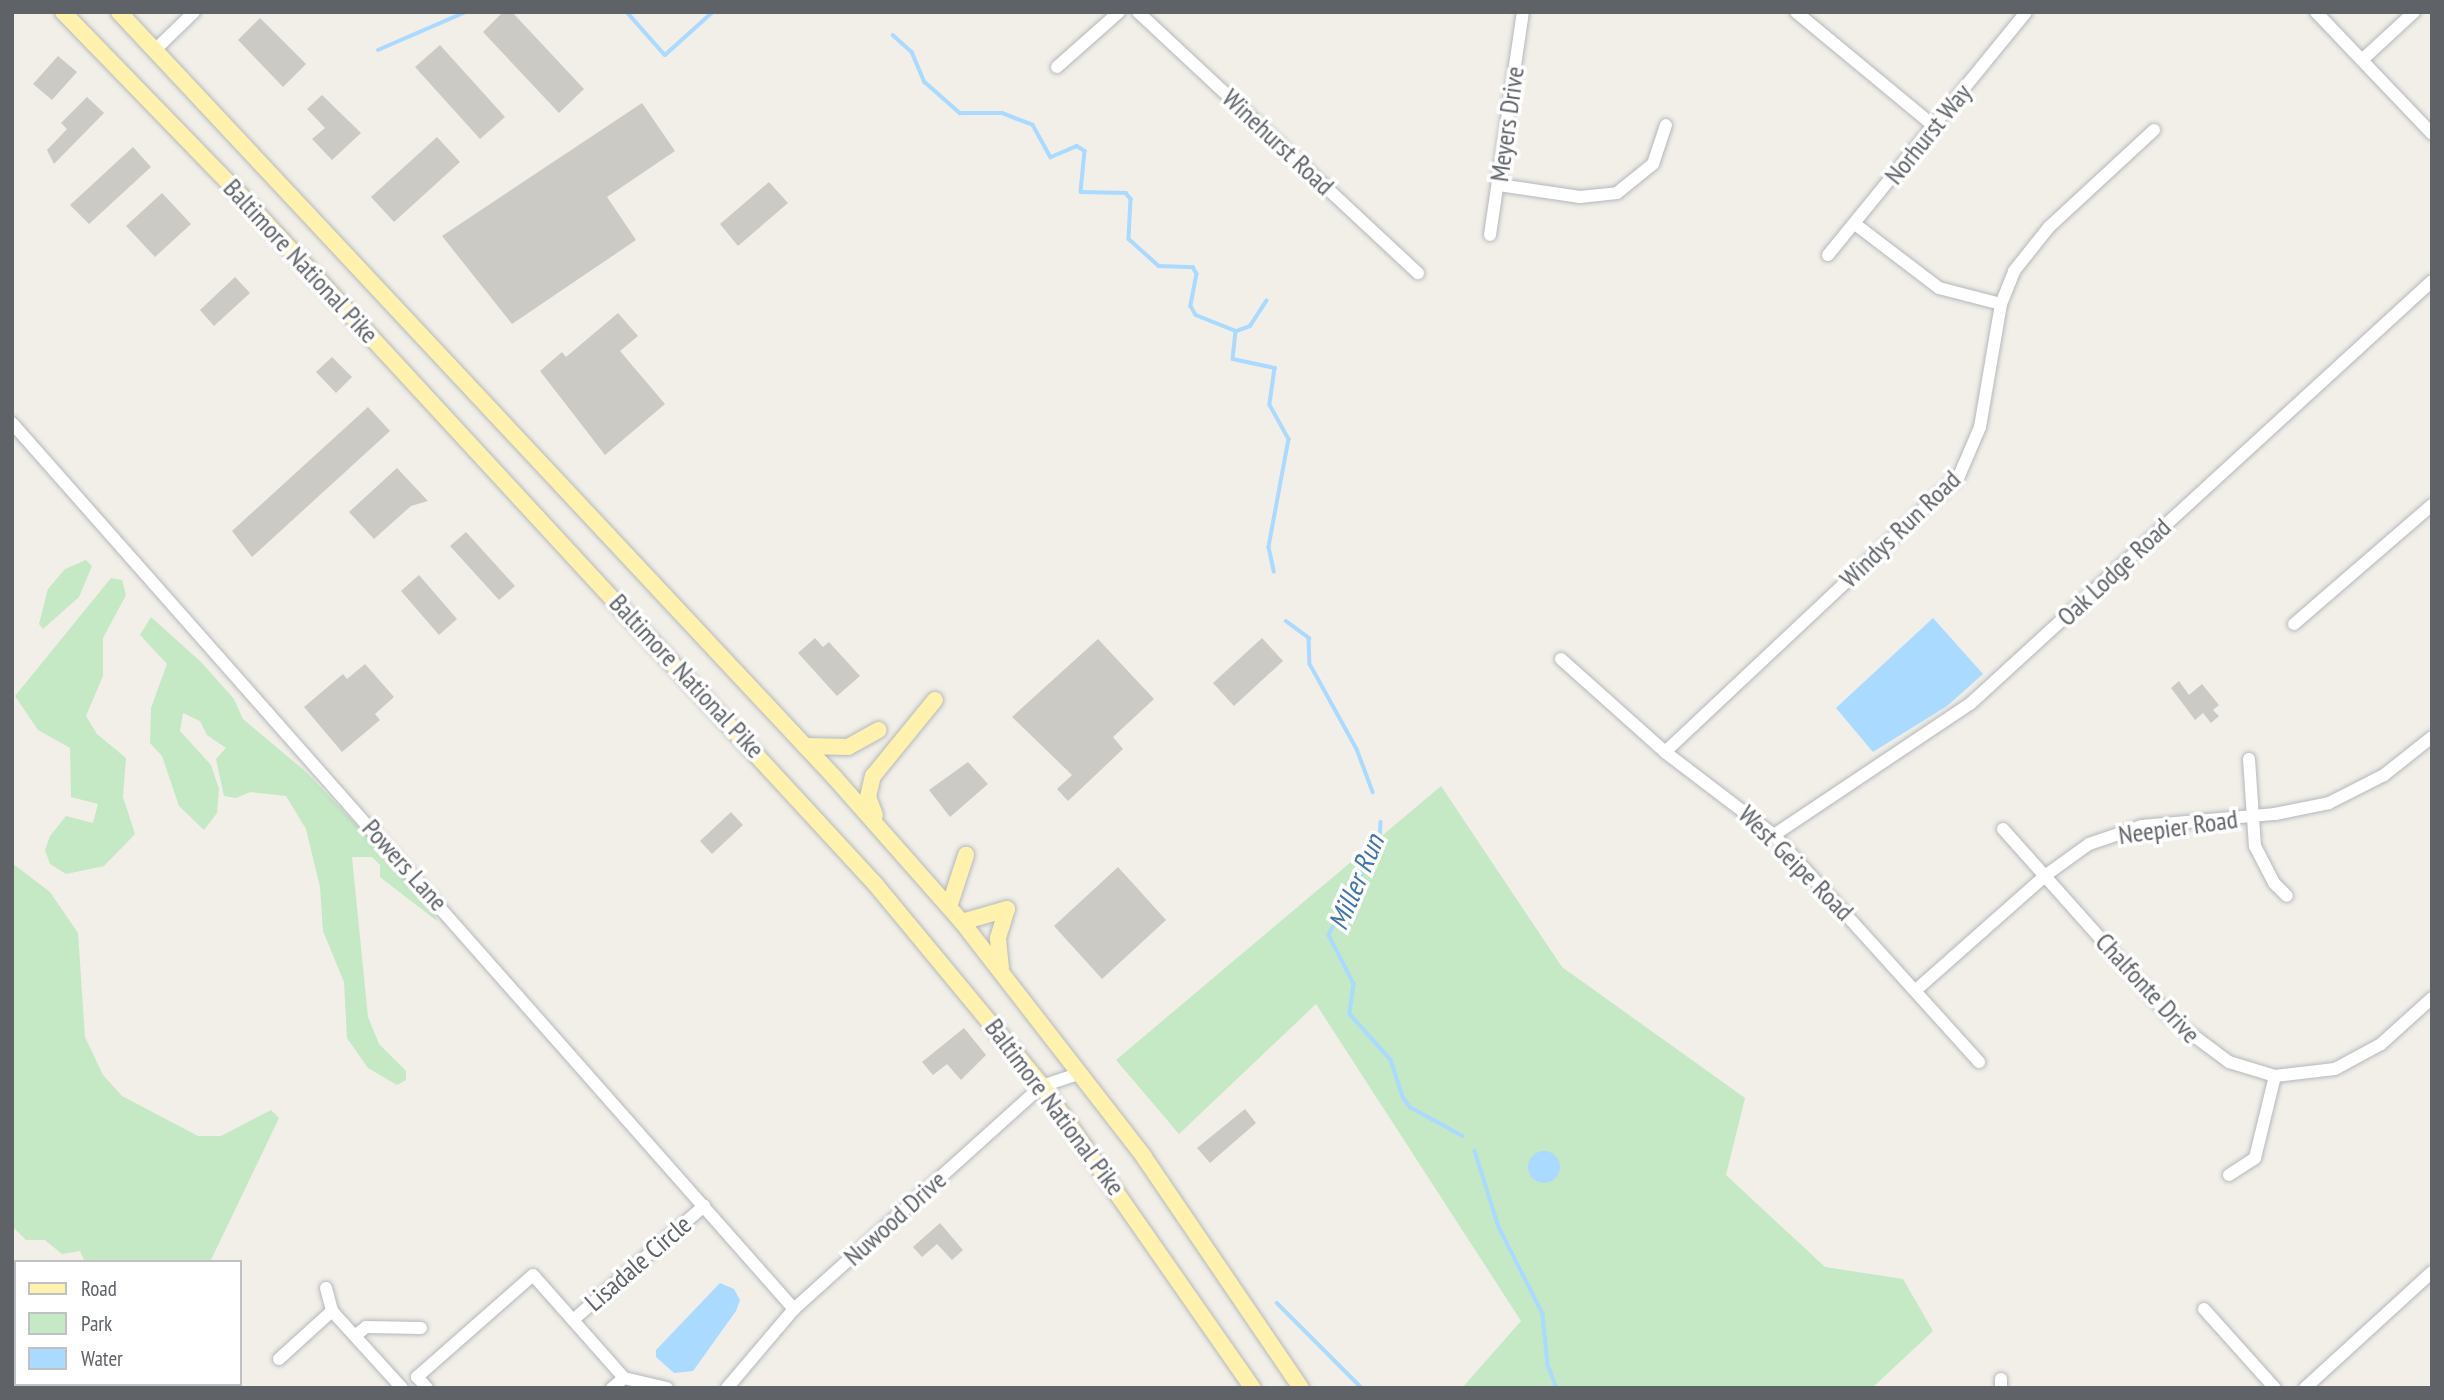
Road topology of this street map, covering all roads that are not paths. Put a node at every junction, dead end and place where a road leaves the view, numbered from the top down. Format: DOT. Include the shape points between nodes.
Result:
graph roads {
  1 [pos="63,12"];
  2 [pos="120,12"];
  3 [pos="194,12"];
  4 [pos="1119,12"];
  5 [pos="1138,12"];
  6 [pos="1523,12"];
  7 [pos="1796,12"];
  8 [pos="2026,12"];
  9 [pos="2316,12"];
  10 [pos="2414,12"];
  11 [pos="157,48"];
  12 [pos="2362,60"];
  13 [pos="1057,67"];
  14 [pos="1666,125"];
  15 [pos="1934,126"];
  16 [pos="2154,130"];
  17 [pos="2432,134"];
  18 [pos="1499,185"];
  19 [pos="1855,224"];
  20 [pos="1490,235"];
  21 [pos="1828,255"];
  22 [pos="1418,273"];
  23 [pos="2432,281"];
  24 [pos="2001,304"];
  25 [pos="12,423"];
  26 [pos="2432,505"];
  27 [pos="2294,624"];
  28 [pos="1561,659"];
  29 [pos="935,701"];
  30 [pos="879,730"];
  31 [pos="2432,737"];
  32 [pos="806,746"];
  33 [pos="1665,752"];
  34 [pos="2249,759"];
  35 [pos="2250,817"];
  36 [pos="2003,829"];
  37 [pos="1774,835"];
  38 [pos="897,846"];
  39 [pos="966,855"];
  40 [pos="2046,875"];
  41 [pos="2287,896"];
  42 [pos="949,907"];
  43 [pos="962,922"];
  44 [pos="1002,971"];
  45 [pos="1916,990"];
  46 [pos="2432,998"];
  47 [pos="1979,1062"];
  48 [pos="1081,1073"];
  49 [pos="2275,1076"];
  50 [pos="1042,1086"];
  51 [pos="2229,1175"];
  52 [pos="704,1206"];
  53 [pos="2432,1272"];
  54 [pos="326,1288"];
  55 [pos="794,1309"];
  56 [pos="2204,1309"];
  57 [pos="332,1311"];
  58 [pos="573,1320"];
  59 [pos="421,1328"];
  60 [pos="355,1336"];
  61 [pos="279,1359"];
  62 [pos="624,1378"];
  63 [pos="402,1388"];
  64 [pos="427,1388"];
  65 [pos="612,1388"];
  66 [pos="667,1388"];
  67 [pos="727,1388"];
  68 [pos="1253,1388"];
  69 [pos="1301,1388"];
  70 [pos="2275,1388"];
  71 [pos="2305,1388"];
  1 -- 50 [label="main road, Baltimore National Pike" via="243,198 806,804"];
  2 -- 11 [label="main road, Baltimore National Pike"];
  3 -- 11 [label="street"];
  4 -- 13 [label="street"];
  5 -- 22 [label="street, Winehurst Road"];
  6 -- 18 [label="street, Meyers Drive"];
  7 -- 15 [label="street"];
  8 -- 15 [label="street, Norhurst Way"];
  9 -- 12 [label="street"];
  10 -- 12 [label="street"];
  11 -- 32 [label="main road, Baltimore National Pike"];
  12 -- 17 [label="street"];
  14 -- 18 [label="street" via="1653,164 1617,193 1580,197"];
  15 -- 19 [label="street, Norhurst Way"];
  16 -- 24 [label="street, Windys Run Road" via="2035,242"];
  18 -- 20 [label="street, Meyers Drive"];
  19 -- 21 [label="street, Norhurst Way"];
  19 -- 24 [label="street" via="1922,278"];
  23 -- 37 [label="street, Oak Lodge Road" via="1970,704"];
  24 -- 33 [label="street, Windys Run Road" via="1980,427 1959,476"];
  25 -- 52 [label="street, Powers Lane"];
  26 -- 27 [label="street"];
  28 -- 33 [label="street, West Geipe Road"];
  29 -- 38 [label="main road" via="869,786 869,807"];
  30 -- 32 [label="main road" via="848,747"];
  31 -- 35 [label="street, Neepier Road" via="2359,791 2329,803"];
  32 -- 38 [label="main road, Baltimore National Pike"];
  33 -- 37 [label="street, West Geipe Road"];
  34 -- 35 [label="street"];
  35 -- 40 [label="street, Neepier Road" via="2116,832"];
  35 -- 41 [label="street" via="2263,866"];
  36 -- 40 [label="street, Chalfonte Drive"];
  37 -- 45 [label="street, West Geipe Road"];
  38 -- 42 [label="main road, Baltimore National Pike"];
  39 -- 42 [label="main road"];
  40 -- 45 [label="street, Neepier Road"];
  40 -- 49 [label="street, Chalfonte Drive" via="2195,1041 2229,1062"];
  42 -- 43 [label="main road, Baltimore National Pike"];
  43 -- 44 [label="main road, Baltimore National Pike"];
  43 -- 44 [label="main road" via="1007,909 998,938"];
  44 -- 48 [label="main road, Baltimore National Pike"];
  45 -- 47 [label="street, West Geipe Road"];
  46 -- 49 [label="street, Chalfonte Drive" via="2358,1060 2309,1074"];
  48 -- 50 [label="street, Nuwood Drive"];
  48 -- 69 [label="main road, Baltimore National Pike"];
  49 -- 51 [label="street" via="2255,1158"];
  50 -- 55 [label="street, Nuwood Drive"];
  50 -- 68 [label="main road, Baltimore National Pike"];
  52 -- 55 [label="street, Powers Lane"];
  52 -- 58 [label="street, Lisadale Circle"];
  53 -- 71 [label="street"];
  54 -- 57 [label="street"];
  55 -- 67 [label="street, Nuwood Drive"];
  56 -- 70 [label="street"];
  57 -- 60 [label="street"];
  57 -- 61 [label="street"];
  58 -- 62 [label="street, Lisadale Circle"];
  58 -- 64 [label="street, Lisadale Circle" via="533,1275 417,1377"];
  59 -- 60 [label="street" via="366,1327"];
  60 -- 63 [label="street"];
  62 -- 65 [label="street"];
  62 -- 66 [label="street"];
}
